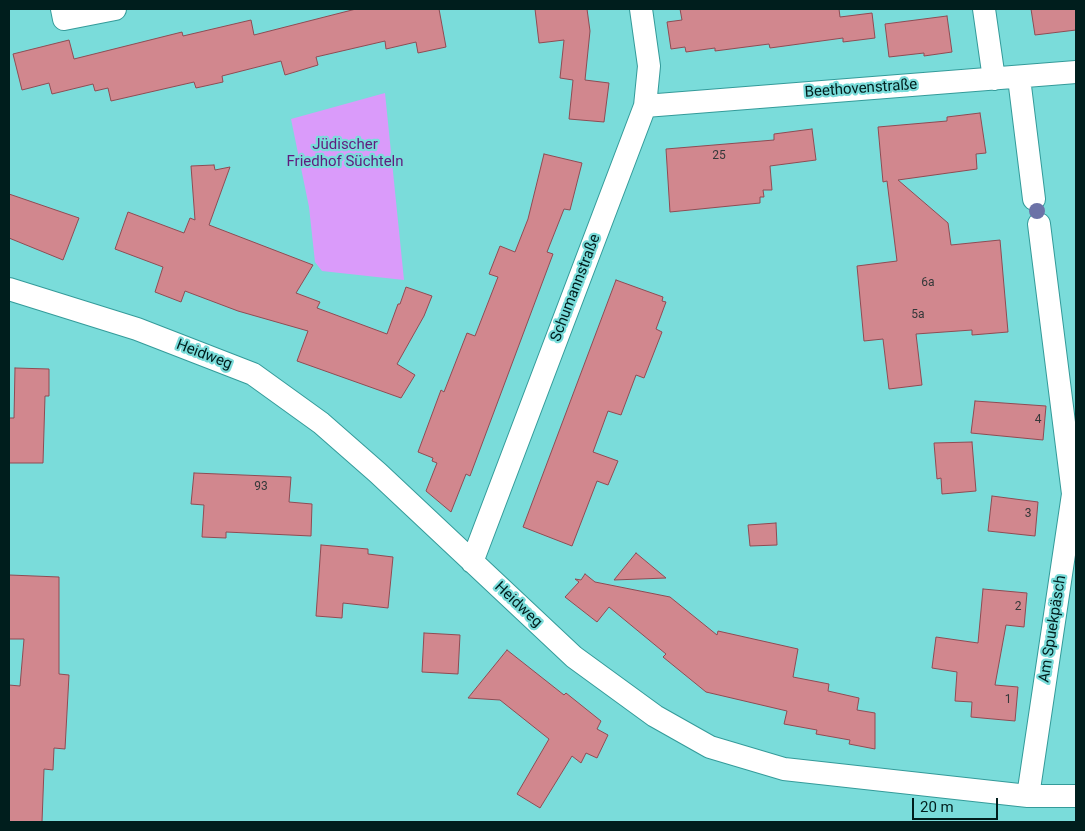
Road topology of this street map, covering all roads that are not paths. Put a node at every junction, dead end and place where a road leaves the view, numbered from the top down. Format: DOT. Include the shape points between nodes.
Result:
graph roads {
  1 [pos="62,9"];
  2 [pos="115,9"];
  3 [pos="641,9"];
  4 [pos="984,9"];
  5 [pos="1076,72"];
  6 [pos="1019,78"];
  7 [pos="994,79"];
  8 [pos="645,106"];
  9 [pos="1034,199"];
  10 [pos="1038,224"];
  11 [pos="9,288"];
  12 [pos="1075,494"];
  13 [pos="472,562"];
  14 [pos="1028,796"];
  15 [pos="1076,796"];
  1 -- 2 [label="street" via="64,19"];
  3 -- 8 [label="street, Schumannstraße" via="649,66"];
  4 -- 7 [label="street"];
  5 -- 6 [label="street, Beethovenstraße"];
  6 -- 7 [label="street, Beethovenstraße"];
  6 -- 9 [label="street"];
  7 -- 8 [label="street, Beethovenstraße"];
  8 -- 13 [label="street, Schumannstraße"];
  10 -- 12 [label="street, Am Spuekpäsch"];
  11 -- 13 [label="street, Heidweg" via="137,330 253,374 321,423"];
  12 -- 14 [label="street, Am Spuekpäsch"];
  13 -- 14 [label="street, Heidweg" via="574,657 655,716 710,747 784,769"];
  14 -- 15 [label="street, Heidweg"];
}
